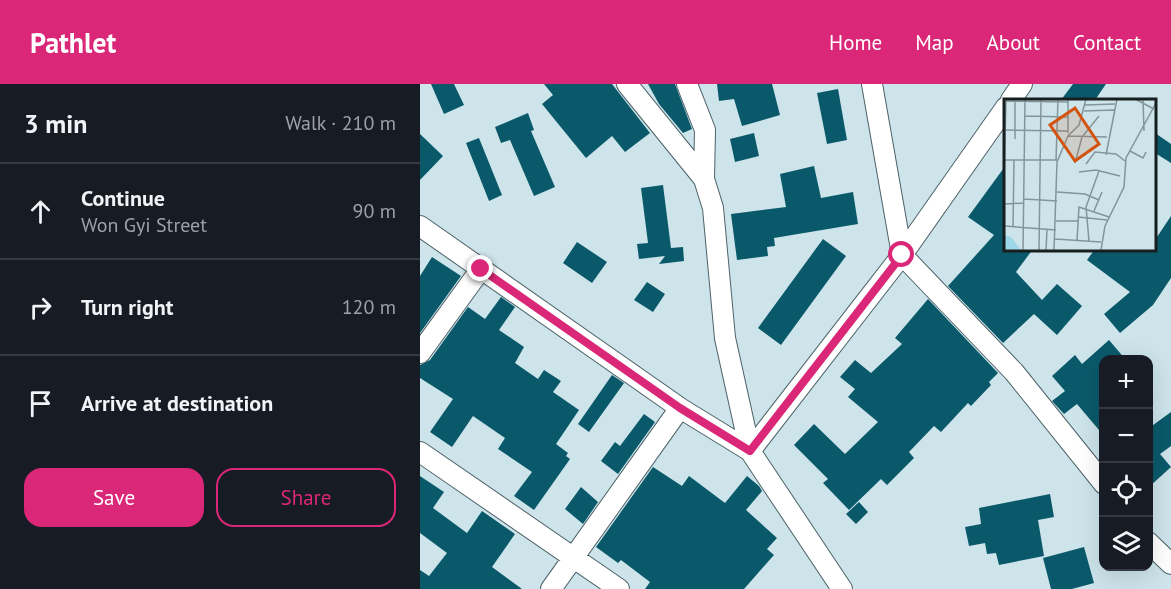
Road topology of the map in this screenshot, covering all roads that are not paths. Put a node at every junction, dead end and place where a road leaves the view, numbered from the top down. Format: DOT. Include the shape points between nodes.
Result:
graph roads {
  1 [pos="627,84"];
  2 [pos="687,84"];
  3 [pos="872,84"];
  4 [pos="1004,112"];
  5 [pos="704,179"];
  6 [pos="420,226"];
  7 [pos="902,255"];
  8 [pos="481,269"];
  9 [pos="420,354"];
  10 [pos="680,408"];
  11 [pos="750,451"];
  12 [pos="420,452"];
  13 [pos="1099,478"];
  14 [pos="1153,546"];
  15 [pos="575,557"];
  16 [pos="1171,564"];
  17 [pos="551,589"];
  18 [pos="620,589"];
  19 [pos="842,589"];
  1 -- 5 [label="street"];
  2 -- 5 [label="street" via="705,130"];
  3 -- 7 [label="street"];
  4 -- 7 [label="street"];
  5 -- 11 [label="street" via="713,208 725,338"];
  6 -- 8 [label="street"];
  7 -- 11 [label="street"];
  7 -- 13 [label="street" via="1014,372"];
  8 -- 9 [label="street"];
  8 -- 10 [label="street"];
  10 -- 11 [label="street"];
  10 -- 15 [label="street"];
  11 -- 19 [label="street"];
  12 -- 15 [label="street"];
  14 -- 16 [label="street"];
  15 -- 17 [label="street"];
  15 -- 18 [label="street"];
}
